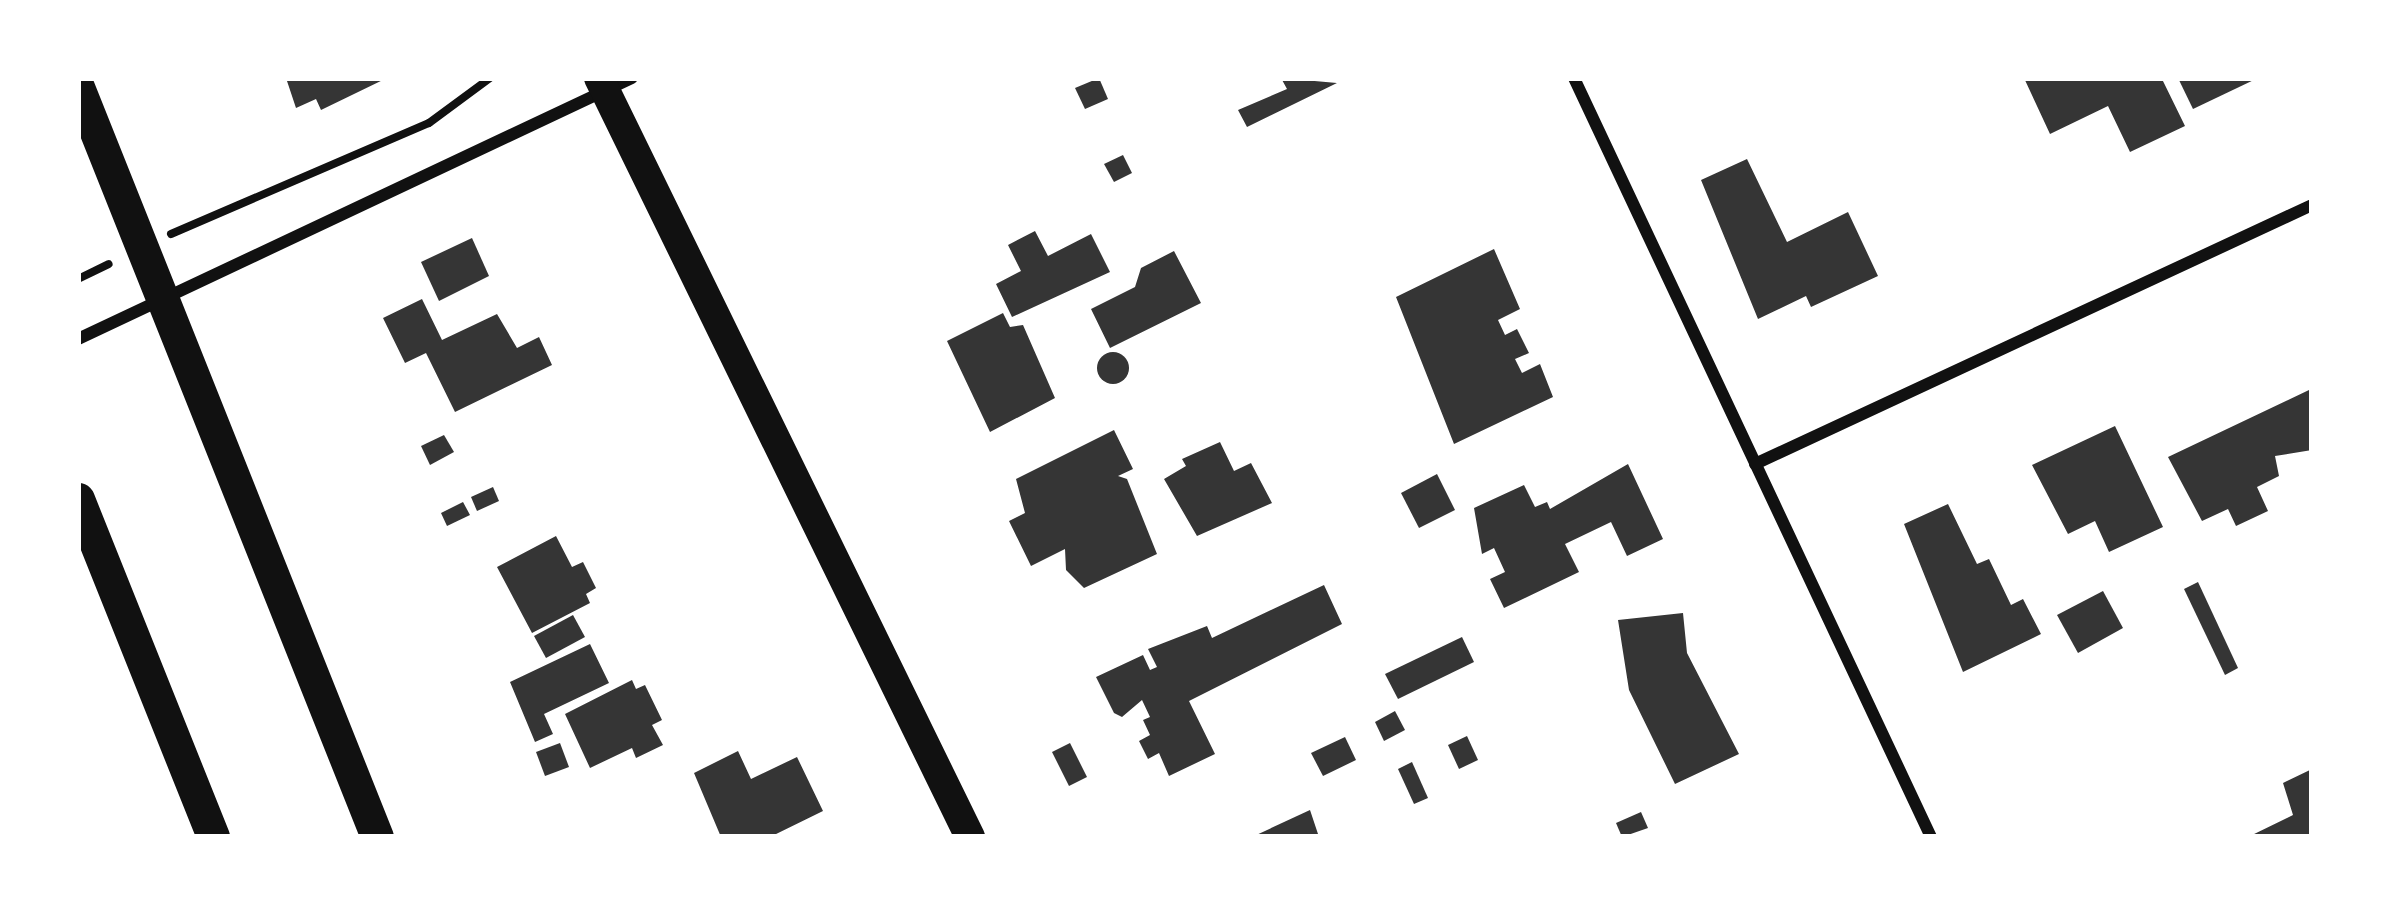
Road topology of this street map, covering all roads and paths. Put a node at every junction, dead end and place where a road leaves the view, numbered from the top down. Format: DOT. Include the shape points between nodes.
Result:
graph roads {
  1 [pos="490,78"];
  2 [pos="1574,78"];
  3 [pos="612,82"];
  4 [pos="78,87"];
  5 [pos="2312,205"];
  6 [pos="158,240"];
  7 [pos="118,260"];
  8 [pos="78,279"];
  9 [pos="78,339"];
  10 [pos="1755,464"];
  11 [pos="78,499"];
  12 [pos="213,837"];
  13 [pos="377,837"];
  14 [pos="970,837"];
  15 [pos="1931,837"];
  1 -- 6 [label="path" via="429,123"];
  2 -- 10 [label="street"];
  3 -- 9 [label="street"];
  3 -- 14 [label="main road"];
  4 -- 13 [label="highway"];
  5 -- 10 [label="street"];
  7 -- 8 [label="path"];
  10 -- 15 [label="street"];
  11 -- 12 [label="highway"];
}
